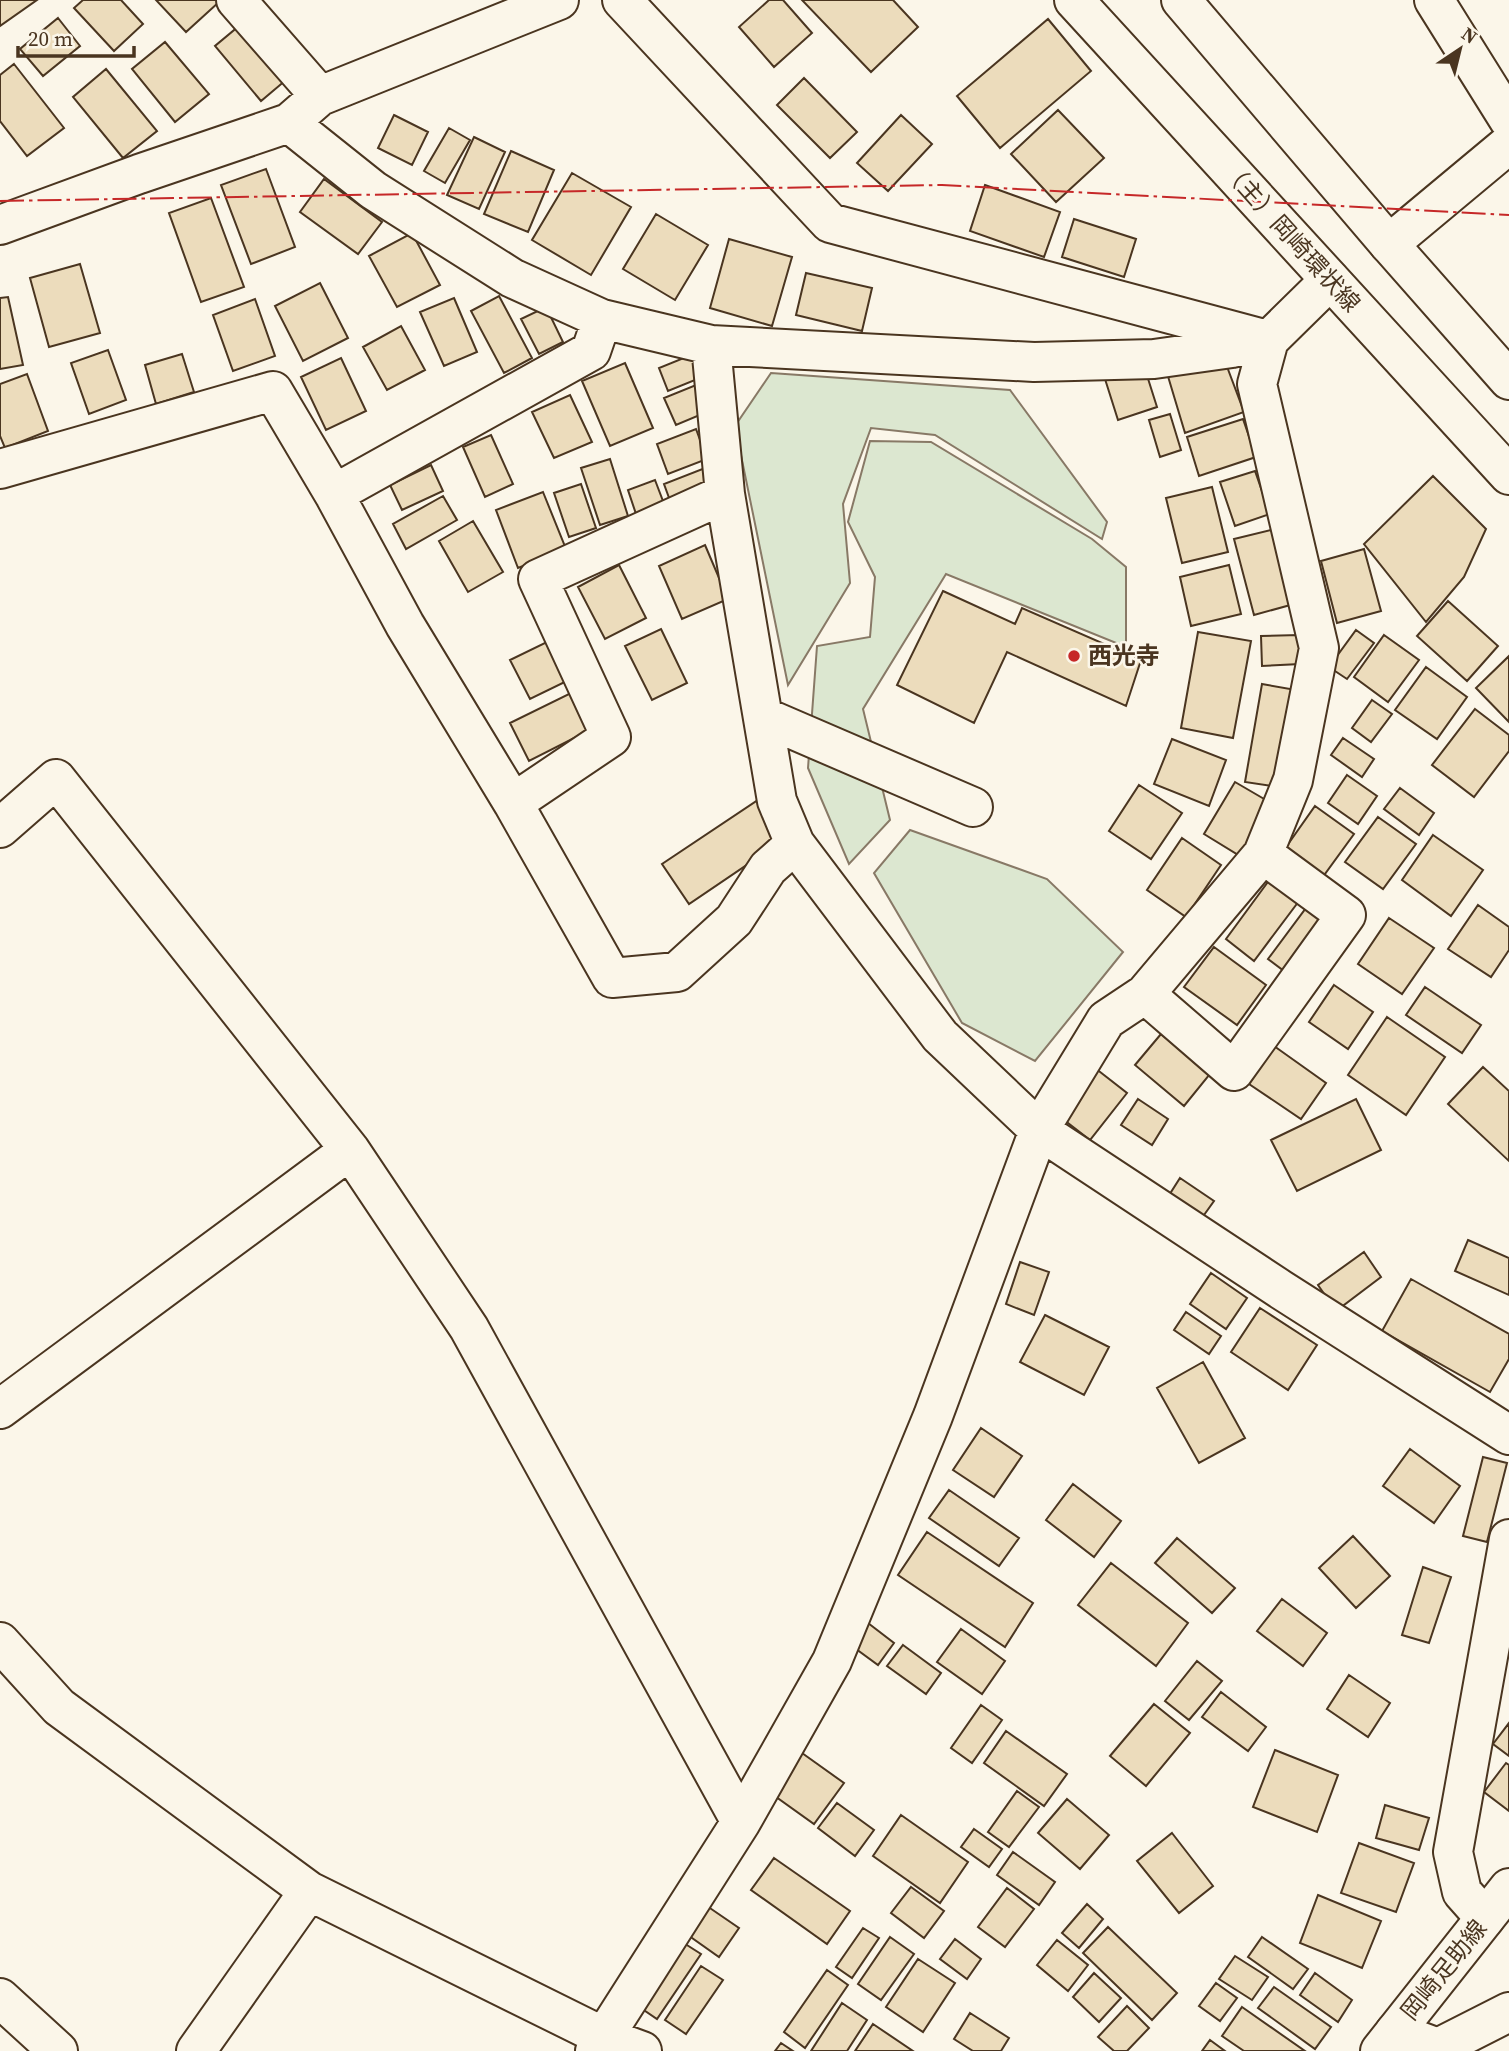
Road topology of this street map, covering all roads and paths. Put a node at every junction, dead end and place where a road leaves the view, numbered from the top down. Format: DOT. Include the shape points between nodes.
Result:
graph roads {
  1 [pos="236,0"];
  2 [pos="559,0"];
  3 [pos="622,0"];
  4 [pos="1074,0"];
  5 [pos="1181,0"];
  6 [pos="1434,0"];
  7 [pos="320,96"];
  8 [pos="1509,120"];
  9 [pos="289,123"];
  10 [pos="1509,144"];
  11 [pos="0,225"];
  12 [pos="1389,244"];
  13 [pos="1330,280"];
  14 [pos="601,319"];
  15 [pos="1269,340"];
  16 [pos="711,345"];
  17 [pos="1509,380"];
  18 [pos="0,469"];
  19 [pos="1509,475"];
  20 [pos="334,494"];
  21 [pos="724,494"];
  22 [pos="764,717"];
  23 [pos="513,803"];
  24 [pos="974,807"];
  25 [pos="0,828"];
  26 [pos="795,844"];
  27 [pos="1264,854"];
  28 [pos="1145,994"];
  29 [pos="1039,1130"];
  30 [pos="350,1150"];
  31 [pos="0,1409"];
  32 [pos="1509,1435"];
  33 [pos="1509,1539"];
  34 [pos="0,1642"];
  35 [pos="741,1822"];
  36 [pos="1509,1888"];
  37 [pos="309,1891"];
  38 [pos="1485,1918"];
  39 [pos="0,1998"];
  40 [pos="1509,2012"];
  41 [pos="1387,2041"];
  42 [pos="599,2044"];
  43 [pos="58,2051"];
  44 [pos="196,2051"];
  45 [pos="642,2051"];
  1 -- 7 [label="street"];
  2 -- 7 [label="street"];
  3 -- 15 [label="street" via="831,223"];
  4 -- 13 [label="street, （主）岡崎環状線"];
  5 -- 12 [label="street"];
  6 -- 8 [label="street"];
  7 -- 9 [label="street"];
  9 -- 11 [label="street"];
  9 -- 14 [label="street" via="373,190 512,278"];
  10 -- 12 [label="street"];
  12 -- 17 [label="street"];
  13 -- 15 [label="street"];
  13 -- 19 [label="street, （主）岡崎環状線"];
  14 -- 16 [label="street"];
  14 -- 20 [label="street" via="591,351"];
  15 -- 16 [label="street" via="1154,359 1034,362"];
  15 -- 27 [label="street" via="1257,384 1319,648 1293,779"];
  16 -- 21 [label="street"];
  18 -- 20 [label="street" via="273,391"];
  20 -- 23 [label="street" via="405,625"];
  21 -- 22 [label="street"];
  21 -- 23 [label="street" via="538,579 611,737"];
  22 -- 24 [label="street"];
  22 -- 26 [label="street" via="777,801"];
  23 -- 26 [label="street" via="612,978 677,972 734,920 768,868"];
  25 -- 30 [label="street" via="56,779"];
  26 -- 29 [label="street" via="940,1036"];
  27 -- 28 [label="street"];
  27 -- 28 [label="street" via="1346,915 1234,1071"];
  28 -- 29 [label="street" via="1106,1020"];
  29 -- 32 [label="street"];
  29 -- 35 [label="street" via="933,1416 832,1661"];
  30 -- 31 [label="street"];
  30 -- 35 [label="street" via="469,1328"];
  33 -- 38 [label="street" via="1453,1852 1462,1892"];
  34 -- 37 [label="street" via="59,1707"];
  35 -- 42 [label="street"];
  36 -- 38 [label="street, 岡崎足助線"];
  37 -- 42 [label="street"];
  37 -- 44 [label="street"];
  38 -- 41 [label="street, 岡崎足助線"];
  39 -- 43 [label="street"];
  40 -- 41 [label="street" via="1438,2048"];
  42 -- 45 [label="street"];
}
